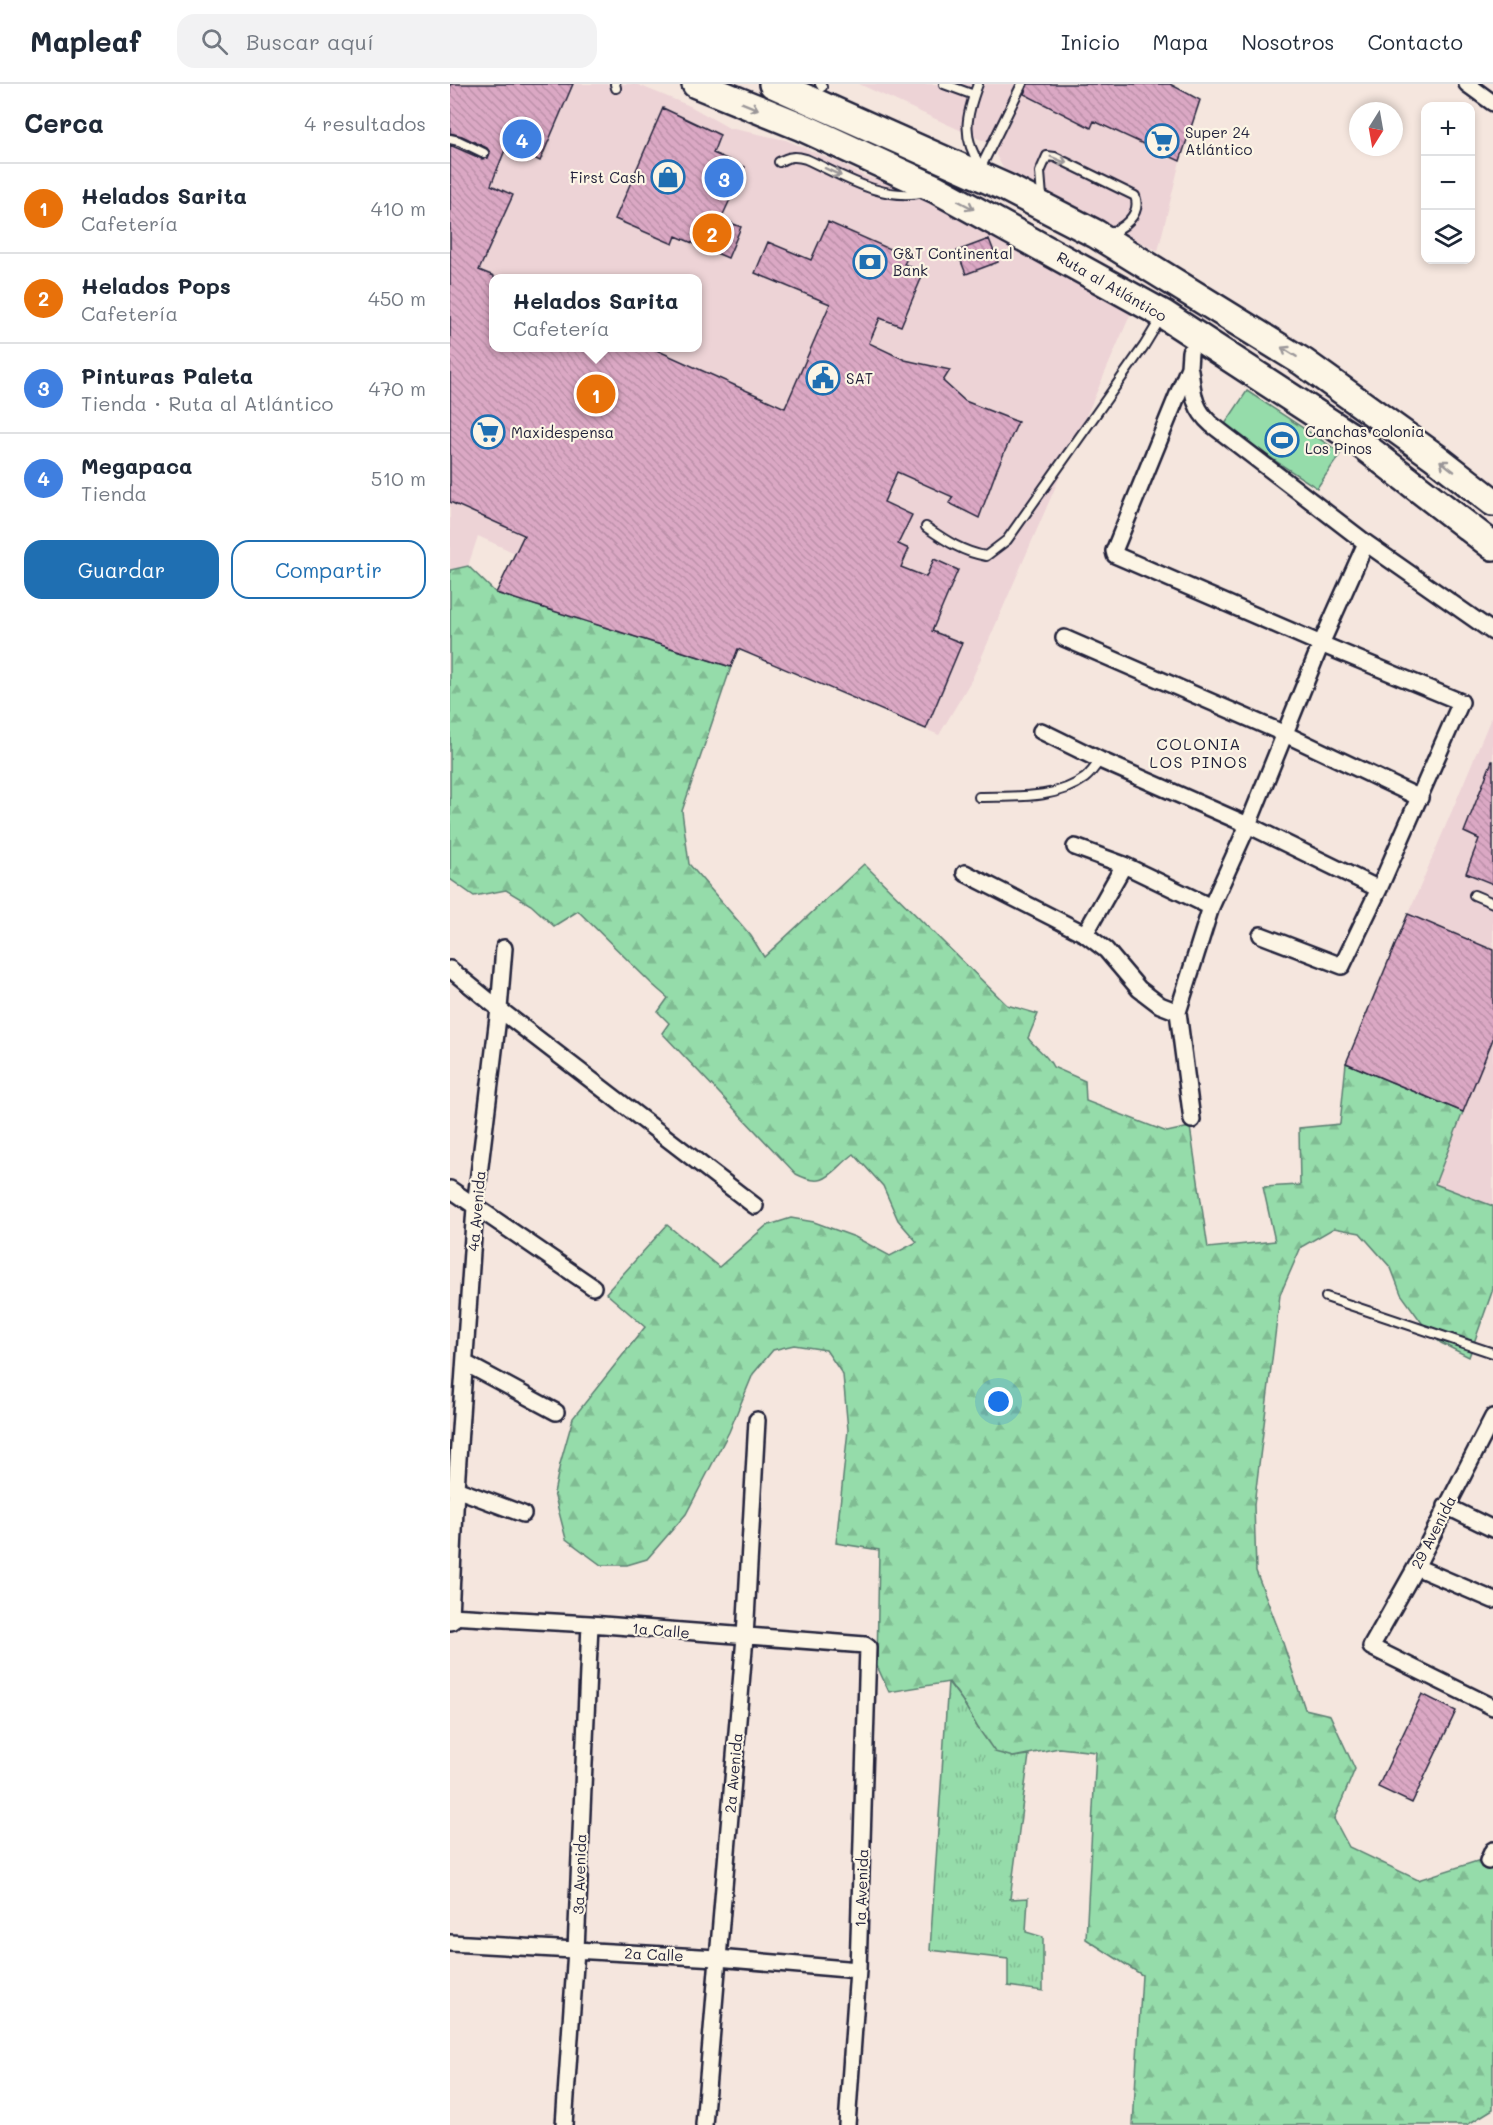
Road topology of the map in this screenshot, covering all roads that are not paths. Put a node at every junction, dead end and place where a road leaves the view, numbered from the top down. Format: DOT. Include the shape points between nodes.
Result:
graph roads {
  1 [pos="696,84"];
  2 [pos="773,84"];
  3 [pos="944,84"];
  4 [pos="978,84"];
  5 [pos="1022,84"];
  6 [pos="1467,84"];
  7 [pos="819,85"];
  8 [pos="974,95"];
  9 [pos="1493,103"];
  10 [pos="450,140"];
  11 [pos="484,153"];
  12 [pos="779,162"];
  13 [pos="979,170"];
  14 [pos="936,189"];
  15 [pos="1057,213"];
  16 [pos="1096,234"];
  17 [pos="1163,314"];
  18 [pos="1492,500"];
  19 [pos="926,527"];
  20 [pos="1366,543"];
  21 [pos="1493,546"];
  22 [pos="1493,632"];
  23 [pos="1064,638"];
  24 [pos="1321,644"];
  25 [pos="1041,731"];
  26 [pos="1285,734"];
  27 [pos="1101,760"];
  28 [pos="979,797"];
  29 [pos="1420,798"];
  30 [pos="1248,825"];
  31 [pos="1075,847"];
  32 [pos="1124,865"];
  33 [pos="965,873"];
  34 [pos="1379,889"];
  35 [pos="1474,895"];
  36 [pos="1493,903"];
  37 [pos="1211,907"];
  38 [pos="1085,934"];
  39 [pos="1261,935"];
  40 [pos="504,948"];
  41 [pos="450,969"];
  42 [pos="499,1009"];
  43 [pos="1178,1012"];
  44 [pos="1192,1120"];
  45 [pos="450,1189"];
  46 [pos="755,1206"];
  47 [pos="475,1207"];
  48 [pos="593,1287"];
  49 [pos="1326,1297"];
  50 [pos="1493,1353"];
  51 [pos="465,1363"];
  52 [pos="556,1412"];
  53 [pos="1493,1417"];
  54 [pos="757,1420"];
  55 [pos="456,1489"];
  56 [pos="1446,1506"];
  57 [pos="522,1514"];
  58 [pos="1493,1530"];
  59 [pos="1416,1567"];
  60 [pos="1493,1600"];
  61 [pos="450,1617"];
  62 [pos="590,1624"];
  63 [pos="745,1637"];
  64 [pos="869,1651"];
  65 [pos="1493,1707"];
  66 [pos="450,1943"];
  67 [pos="576,1950"];
  68 [pos="717,1958"];
  69 [pos="858,1970"];
  70 [pos="564,2125"];
  71 [pos="704,2125"];
  72 [pos="847,2125"];
  1 -- 14 [label="highway, Ruta al Atlántico, one-way" via="802,127"];
  2 -- 13 [label="highway"];
  3 -- 8 [label="lane"];
  4 -- 8 [label="lane"];
  5 -- 13 [label="lane"];
  6 -- 9 [label="street"];
  7 -- 13 [label="highway" via="944,139"];
  8 -- 13 [label="lane" via="967,140"];
  10 -- 11 [label="lane"];
  12 -- 14 [label="lane, one-way" via="796,156 883,192 915,194"];
  13 -- 15 [label="highway"];
  14 -- 17 [label="highway, Ruta al Atlántico, one-way"];
  15 -- 16 [label="highway"];
  15 -- 16 [label="lane, one-way" via="1040,194 1040,172 1047,156 1135,196 1136,208 1131,219 1113,232"];
  18 -- 16 [label="highway, one-way" via="1303,362"];
  17 -- 19 [label="lane" via="1007,540 986,556 952,545"];
  17 -- 21 [label="highway, Ruta al Atlántico" via="1356,440"];
  20 -- 22 [label="street"];
  20 -- 24 [label="street"];
  20 -- 24 [label="street" via="1201,415 1195,404 1190,360 1115,555"];
  23 -- 26 [label="street"];
  24 -- 26 [label="street"];
  24 -- 29 [label="street" via="1461,702"];
  25 -- 27 [label="street"];
  26 -- 29 [label="street"];
  26 -- 30 [label="street"];
  27 -- 28 [label="lane" via="1086,777 1049,794"];
  27 -- 30 [label="street"];
  29 -- 34 [label="street"];
  30 -- 34 [label="street"];
  30 -- 37 [label="street"];
  31 -- 32 [label="street"];
  32 -- 37 [label="street"];
  32 -- 38 [label="street"];
  33 -- 38 [label="street"];
  34 -- 39 [label="street" via="1342,966"];
  35 -- 36 [label="lane"];
  37 -- 43 [label="street"];
  38 -- 43 [label="street" via="1106,950 1139,989 1160,1005"];
  40 -- 42 [label="street, 4a Avenida"];
  41 -- 42 [label="street"];
  42 -- 46 [label="street"];
  42 -- 47 [label="street, 4a Avenida"];
  43 -- 44 [label="street"];
  45 -- 47 [label="street"];
  47 -- 48 [label="street"];
  47 -- 51 [label="street, 4a Avenida"];
  49 -- 50 [label="lane"];
  51 -- 52 [label="street"];
  51 -- 55 [label="street, 4a Avenida"];
  53 -- 56 [label="street, 29 Avenida"];
  54 -- 63 [label="street, 2a Avenida"];
  55 -- 57 [label="street"];
  55 -- 61 [label="street, 4a Avenida"];
  56 -- 58 [label="street"];
  56 -- 59 [label="street, 29 Avenida"];
  59 -- 60 [label="street"];
  59 -- 65 [label="street, 29 Avenida" via="1371,1647"];
  61 -- 62 [label="street, 1a Calle"];
  62 -- 63 [label="street, 1a Calle"];
  62 -- 67 [label="street, 3a Avenida"];
  63 -- 64 [label="street, 1a Calle" via="865,1645"];
  63 -- 68 [label="street, 2a Avenida"];
  64 -- 69 [label="street, 1a Avenida"];
  66 -- 67 [label="street, 2a Calle"];
  67 -- 68 [label="street, 2a Calle"];
  67 -- 70 [label="street, 3a Avenida"];
  68 -- 69 [label="street, 2a Calle"];
  68 -- 71 [label="street, 2a Avenida"];
  69 -- 72 [label="street, 1a Avenida"];
}
